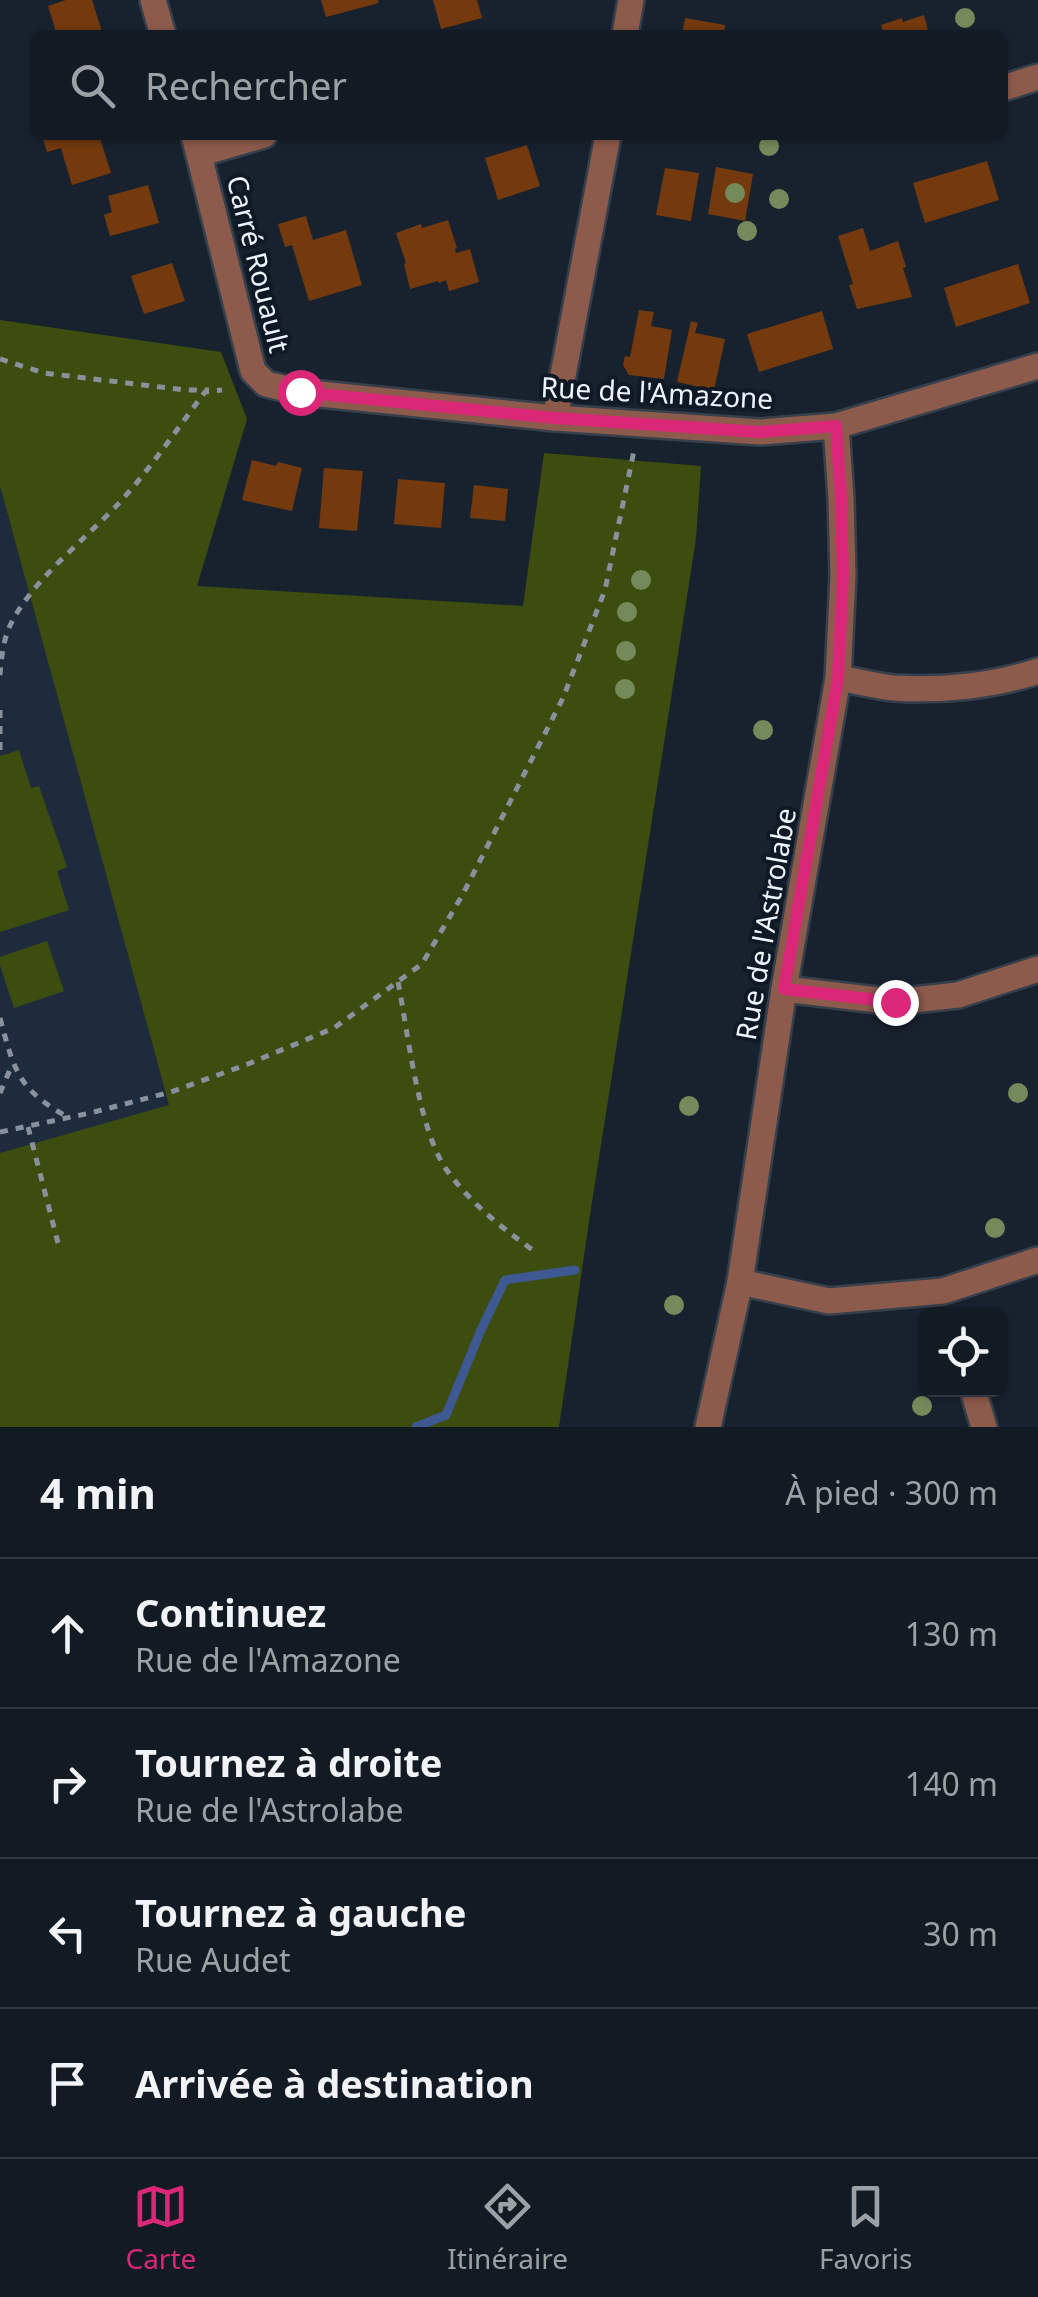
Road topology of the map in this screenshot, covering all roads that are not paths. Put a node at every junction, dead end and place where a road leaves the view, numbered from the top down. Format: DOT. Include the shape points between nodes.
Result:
graph roads {
  1 [pos="153,0"];
  2 [pos="631,0"];
  3 [pos="162,30"];
  4 [pos="626,30"];
  5 [pos="1038,77"];
  6 [pos="1008,86"];
  7 [pos="227,140"];
  8 [pos="607,140"];
  9 [pos="197,144"];
  10 [pos="1038,366"];
  11 [pos="266,384"];
  12 [pos="555,418"];
  13 [pos="836,426"];
  14 [pos="1038,672"];
  15 [pos="838,678"];
  16 [pos="1038,969"];
  17 [pos="784,989"];
  18 [pos="1038,1260"];
  19 [pos="740,1282"];
  20 [pos="946,1303"];
  21 [pos="975,1397"];
  22 [pos="708,1427"];
  23 [pos="984,1427"];
  1 -- 3 [label="street"];
  2 -- 4 [label="street"];
  5 -- 6 [label="street"];
  7 -- 9 [label="street, Carré Rouault"];
  8 -- 12 [label="street"];
  9 -- 11 [label="street, Carré Rouault" via="252,371"];
  10 -- 13 [label="street, Rue de l'Amazone"];
  11 -- 12 [label="street, Rue de l'Amazone"];
  12 -- 13 [label="street, Rue de l'Amazone" via="760,432"];
  13 -- 15 [label="street, Rue de l'Astrolabe" via="843,576"];
  14 -- 15 [label="street" via="958,687 894,688"];
  15 -- 17 [label="street, Rue de l'Astrolabe"];
  16 -- 17 [label="street" via="958,995 895,1002"];
  17 -- 19 [label="street, Rue de l'Astrolabe"];
  18 -- 20 [label="street"];
  19 -- 20 [label="street" via="829,1300"];
  19 -- 22 [label="street, Rue de l'Astrolabe"];
  21 -- 23 [label="street"];
}
